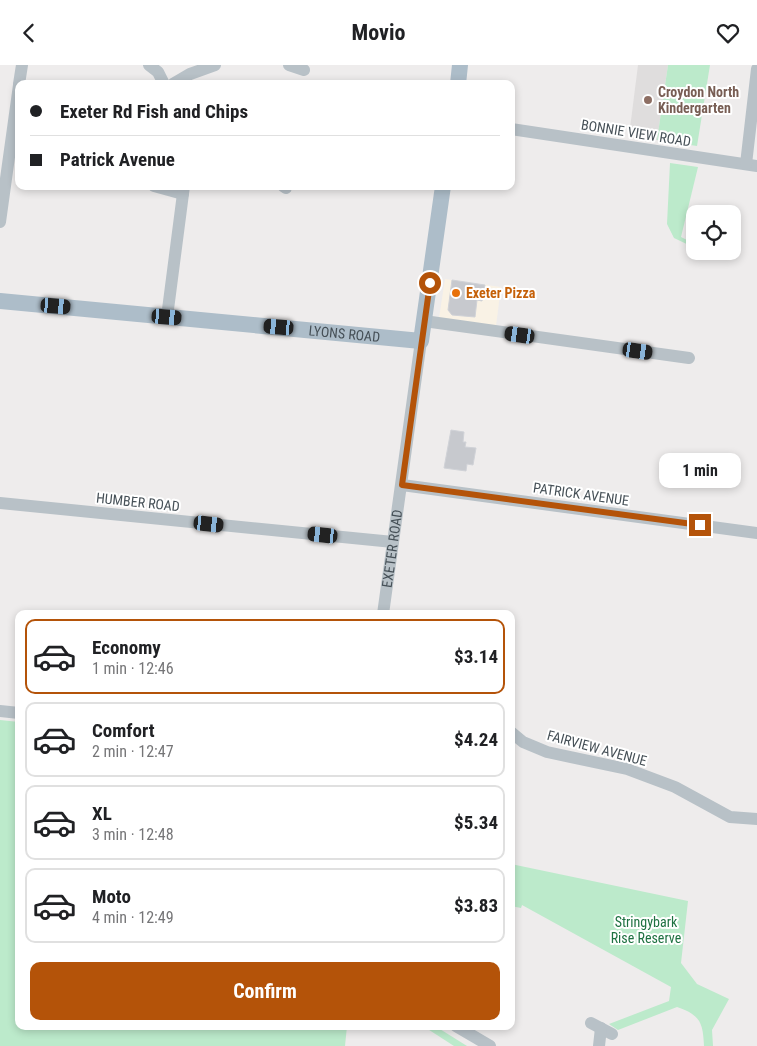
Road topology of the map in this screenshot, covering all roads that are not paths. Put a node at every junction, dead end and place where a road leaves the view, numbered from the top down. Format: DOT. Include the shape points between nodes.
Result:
graph roads {
  1 [pos="22,65"];
  2 [pos="149,65"];
  3 [pos="215,65"];
  4 [pos="289,65"];
  5 [pos="460,65"];
  6 [pos="757,69"];
  7 [pos="304,70"];
  8 [pos="20,80"];
  9 [pos="162,80"];
  10 [pos="180,80"];
  11 [pos="458,80"];
  12 [pos="15,107"];
  13 [pos="515,130"];
  14 [pos="751,165"];
  15 [pos="4,166"];
  16 [pos="183,190"];
  17 [pos="443,190"];
  18 [pos="0,222"];
  19 [pos="0,301"];
  20 [pos="167,317"];
  21 [pos="424,321"];
  22 [pos="421,341"];
  23 [pos="689,358"];
  24 [pos="402,485"];
  25 [pos="0,503"];
  26 [pos="757,533"];
  27 [pos="393,542"];
  28 [pos="384,610"];
  29 [pos="0,711"];
  30 [pos="15,713"];
  31 [pos="515,735"];
  32 [pos="757,819"];
  33 [pos="601,1028"];
  34 [pos="463,1030"];
  35 [pos="490,1046"];
  36 [pos="599,1046"];
  1 -- 8 [label="street"];
  2 -- 9 [label="street"];
  3 -- 10 [label="street"];
  4 -- 7 [label="street"];
  5 -- 11 [label="main road"];
  6 -- 14 [label="street"];
  12 -- 15 [label="street"];
  13 -- 14 [label="street, BONNIE VIEW ROAD"];
  15 -- 18 [label="street"];
  16 -- 20 [label="street"];
  17 -- 21 [label="main road, EXETER ROAD"];
  19 -- 20 [label="main road, LYONS ROAD"];
  20 -- 22 [label="main road, LYONS ROAD"];
  21 -- 22 [label="main road, EXETER ROAD"];
  21 -- 23 [label="street"];
  22 -- 24 [label="street, EXETER ROAD"];
  24 -- 26 [label="street, PATRICK AVENUE"];
  24 -- 27 [label="street, EXETER ROAD"];
  25 -- 27 [label="street, HUMBER ROAD"];
  27 -- 28 [label="street, EXETER ROAD"];
  29 -- 30 [label="street"];
  31 -- 32 [label="street, FAIRVIEW AVENUE" via="546,752 627,769 675,787 730,817"];
  33 -- 36 [label="street"];
  34 -- 35 [label="street"];
}
